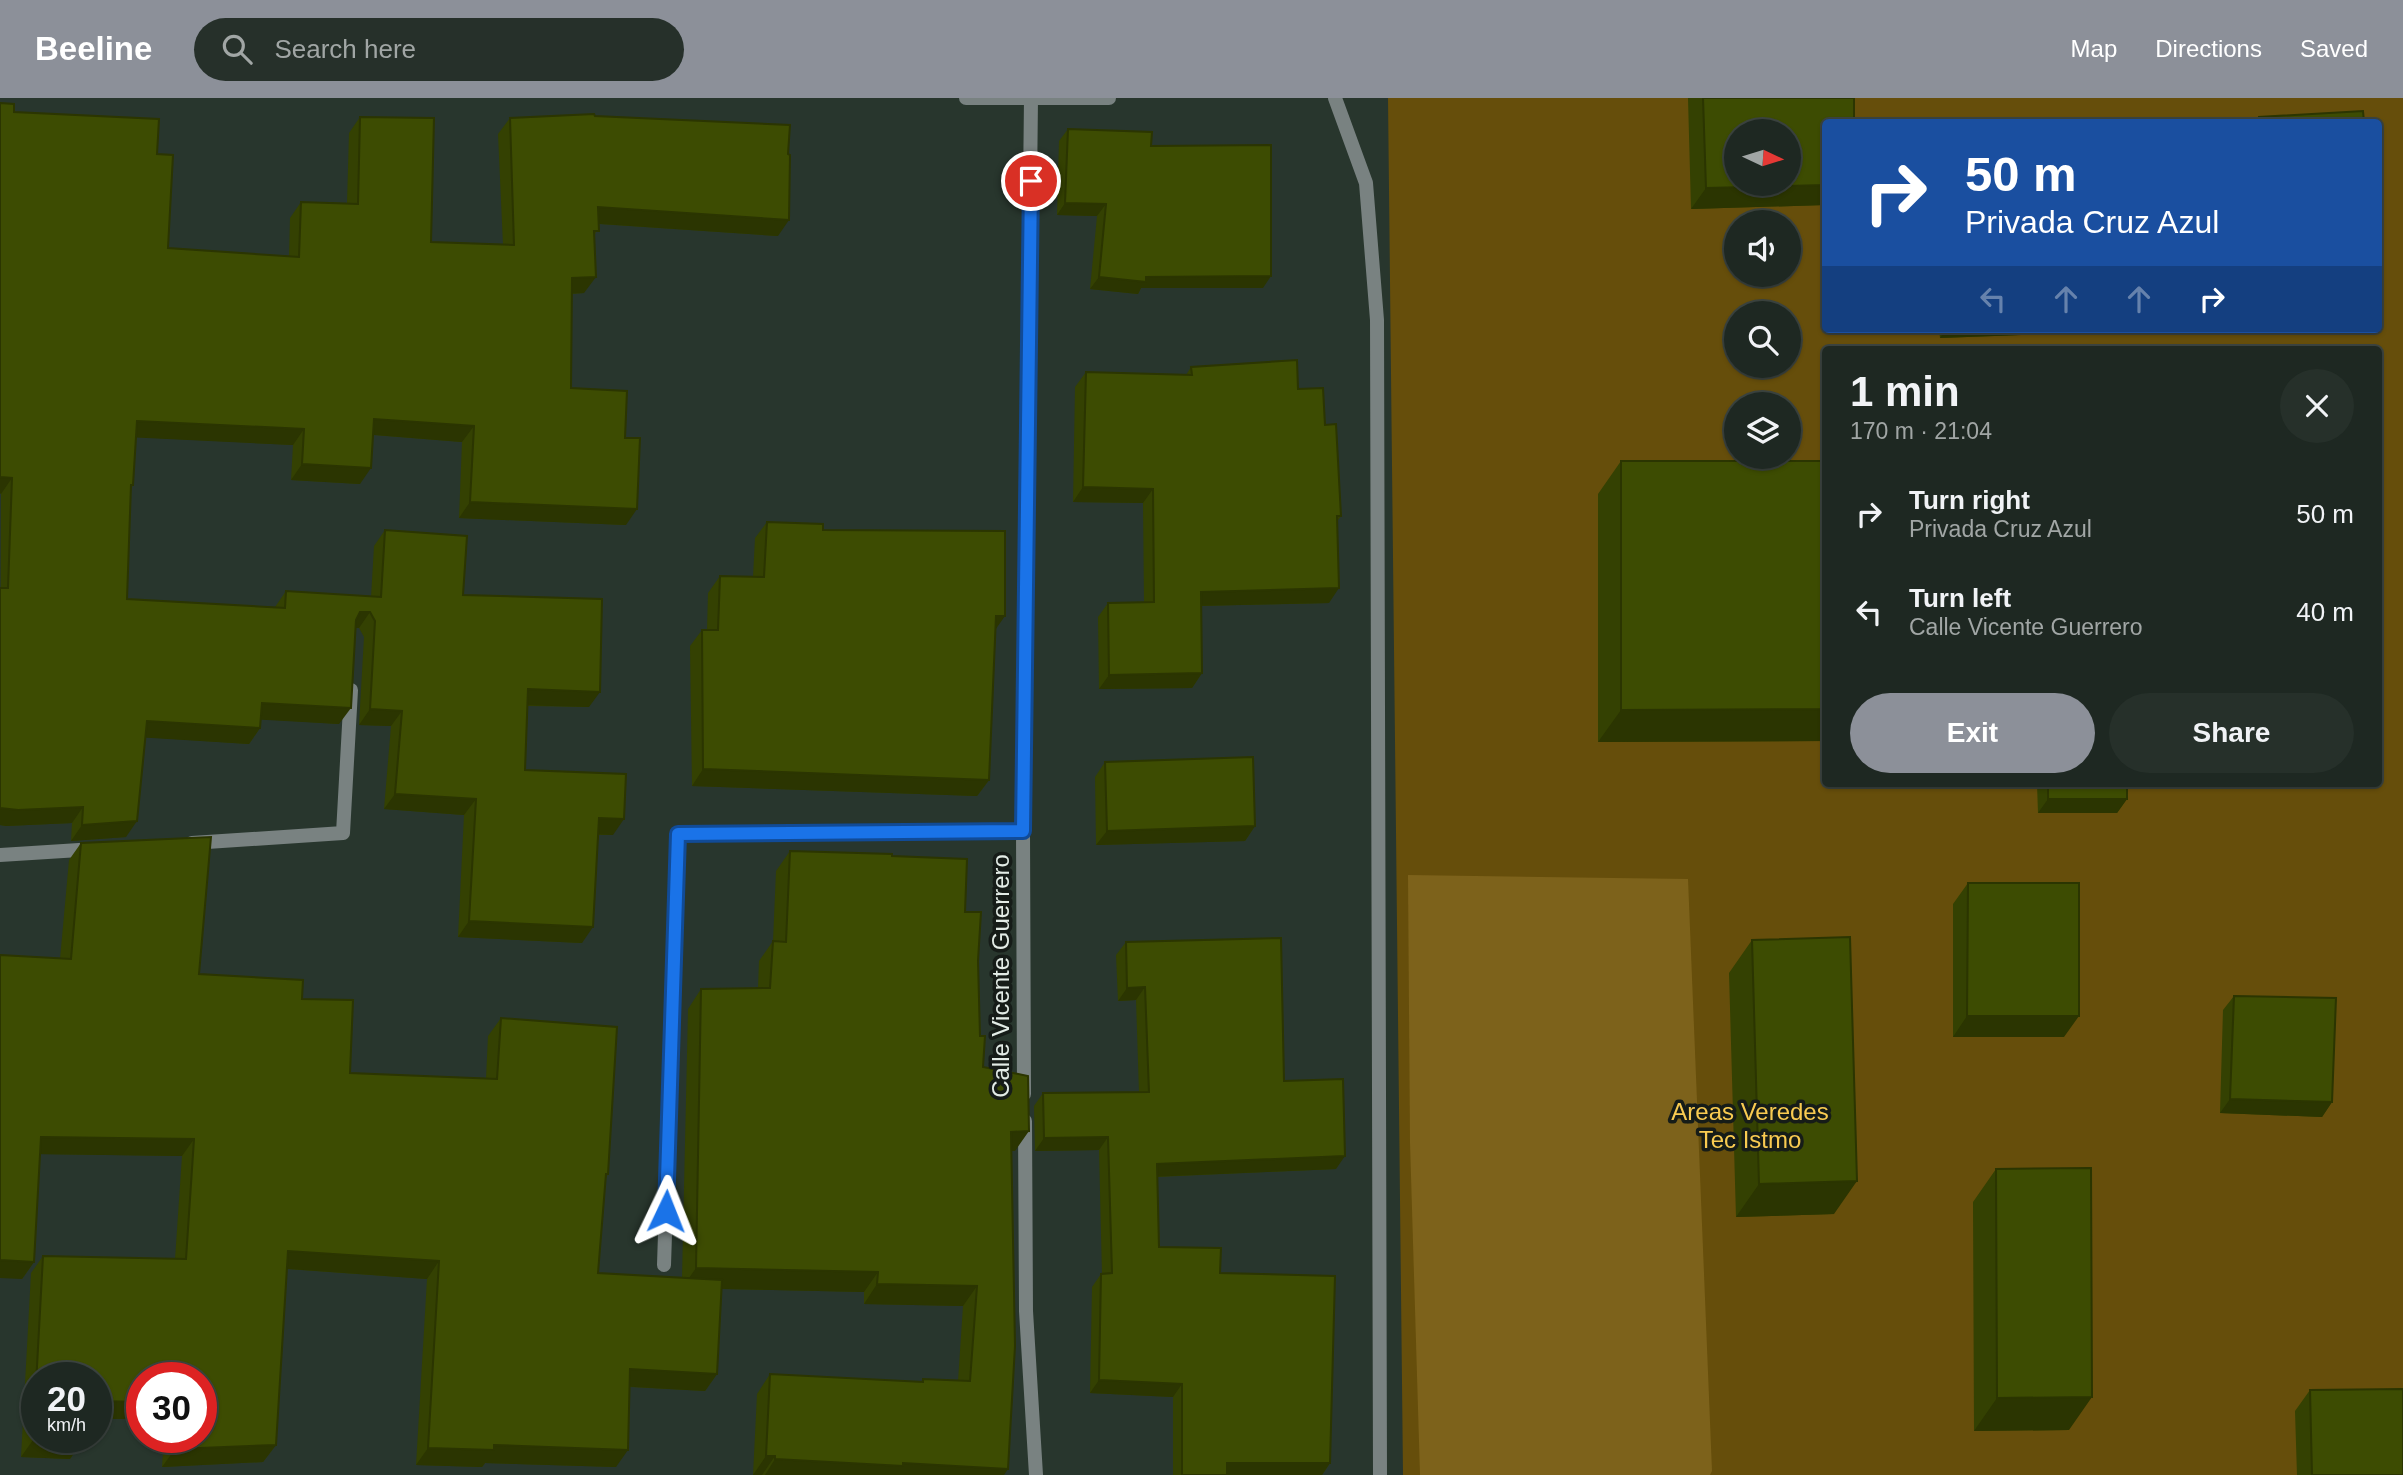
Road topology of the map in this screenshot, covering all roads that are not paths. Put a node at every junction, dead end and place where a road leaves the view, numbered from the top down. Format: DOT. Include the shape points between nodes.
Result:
graph roads {
  1 [pos="967,98"];
  2 [pos="1109,98"];
  3 [pos="1335,98"];
  4 [pos="1031,99"];
  5 [pos="351,676"];
  6 [pos="1023,831"];
  7 [pos="178,844"];
  8 [pos="110,848"];
  9 [pos="0,855"];
  10 [pos="664,1265"];
  11 [pos="1036,1475"];
  12 [pos="1380,1475"];
  1 -- 4 [label="street"];
  2 -- 4 [label="street"];
  3 -- 12 [label="street" via="1366,183 1377,320"];
  4 -- 6 [label="street, Calle Vicente Guerrero"];
  5 -- 7 [label="street" via="342,834"];
  6 -- 10 [label="street" via="678,834"];
  6 -- 11 [label="street, Calle Vicente Guerrero" via="1026,1311"];
  8 -- 9 [label="street"];
}
